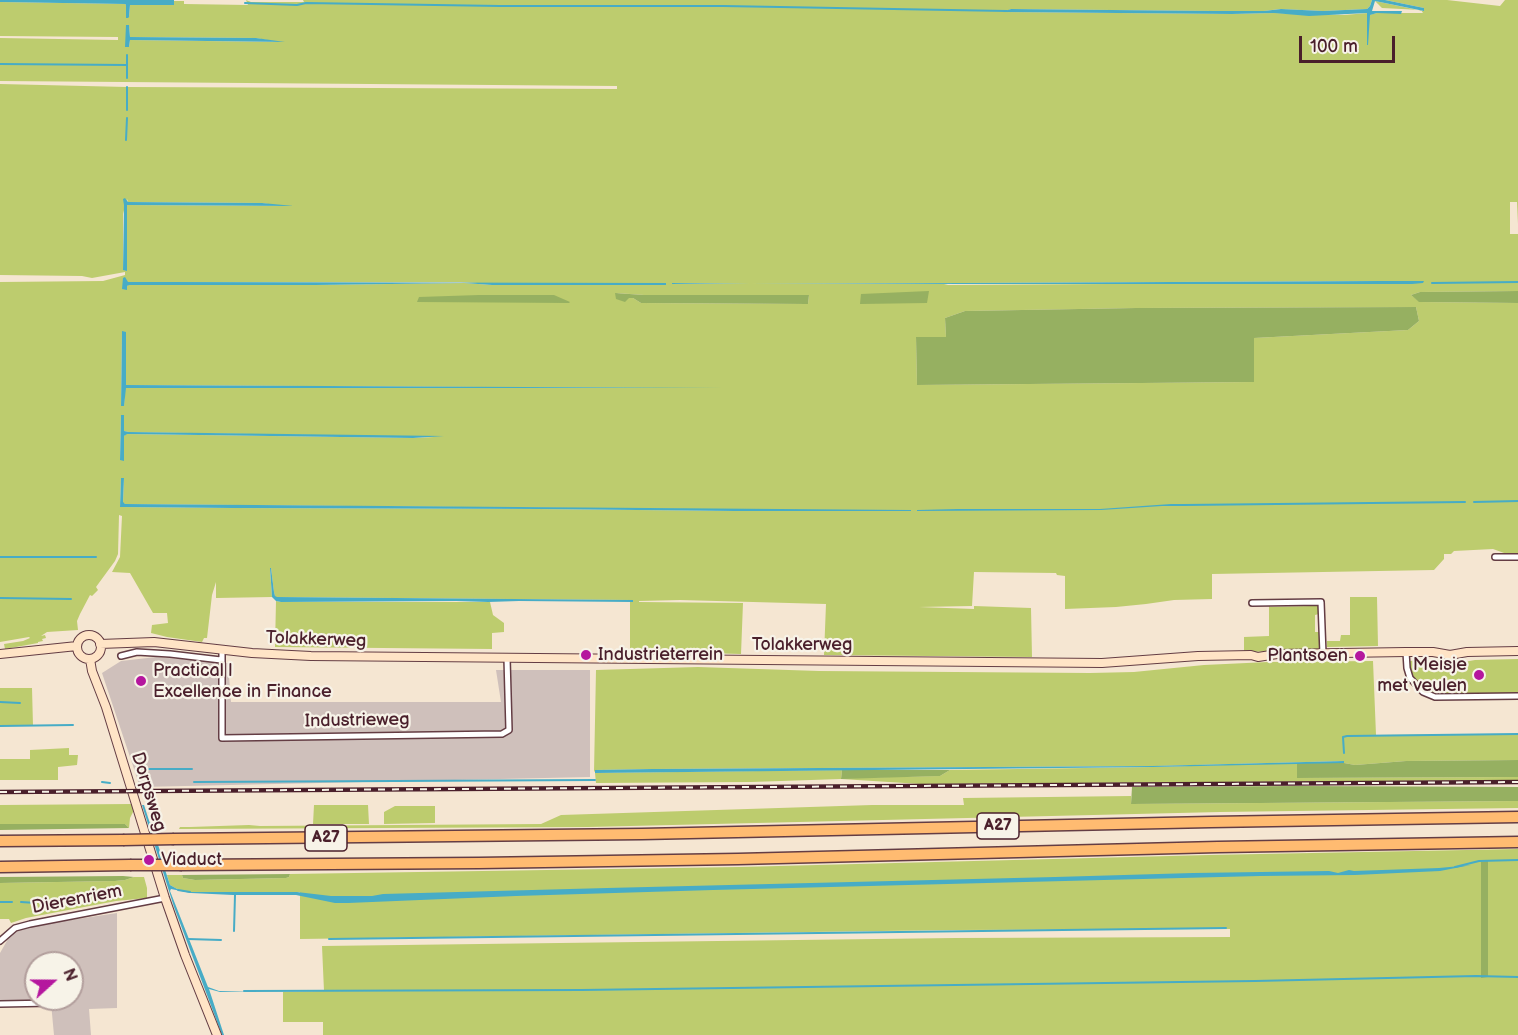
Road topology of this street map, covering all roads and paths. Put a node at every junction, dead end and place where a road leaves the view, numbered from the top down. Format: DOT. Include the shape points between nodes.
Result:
graph roads {
  1 [pos="1495,557"];
  2 [pos="1518,557"];
  3 [pos="1252,603"];
  4 [pos="100,644"];
  5 [pos="77,646"];
  6 [pos="222,649"];
  7 [pos="1518,651"];
  8 [pos="1406,652"];
  9 [pos="0,654"];
  10 [pos="1323,654"];
  11 [pos="121,656"];
  12 [pos="507,658"];
  13 [pos="90,659"];
  14 [pos="221,660"];
  15 [pos="1518,696"];
  16 [pos="1518,817"];
  17 [pos="0,841"];
  18 [pos="1518,842"];
  19 [pos="0,867"];
  20 [pos="165,898"];
  21 [pos="0,941"];
  22 [pos="0,1004"];
  23 [pos="24,1004"];
  24 [pos="217,1035"];
  1 -- 2 [label="street"];
  3 -- 10 [label="street" via="1321,602"];
  4 -- 5 [label="main road" via="93,636 86,636"];
  4 -- 6 [label="main road, Tolakkerweg" via="171,642"];
  4 -- 13 [label="main road" via="98,655"];
  5 -- 9 [label="main road"];
  5 -- 13 [label="main road" via="81,656"];
  6 -- 12 [label="main road, Tolakkerweg" via="311,656"];
  6 -- 14 [label="street, Industrieweg"];
  7 -- 8 [label="main road, Tolakkerweg" via="1450,655"];
  8 -- 10 [label="main road, Tolakkerweg"];
  8 -- 15 [label="street" via="1410,678 1435,697"];
  10 -- 12 [label="main road, Tolakkerweg" via="1258,652 1102,663"];
  11 -- 14 [label="street" via="137,652"];
  12 -- 14 [label="street, Industrieweg" via="508,730 502,734 222,738"];
  13 -- 20 [label="main road, Dorpsweg"];
  16 -- 17 [label="highway, A27, bridge"];
  18 -- 19 [label="highway, A27, bridge" via="738,859"];
  20 -- 21 [label="street, Dierenriem" via="30,924 15,928"];
  20 -- 24 [label="main road, Dorpsweg"];
  22 -- 23 [label="street"];
}
